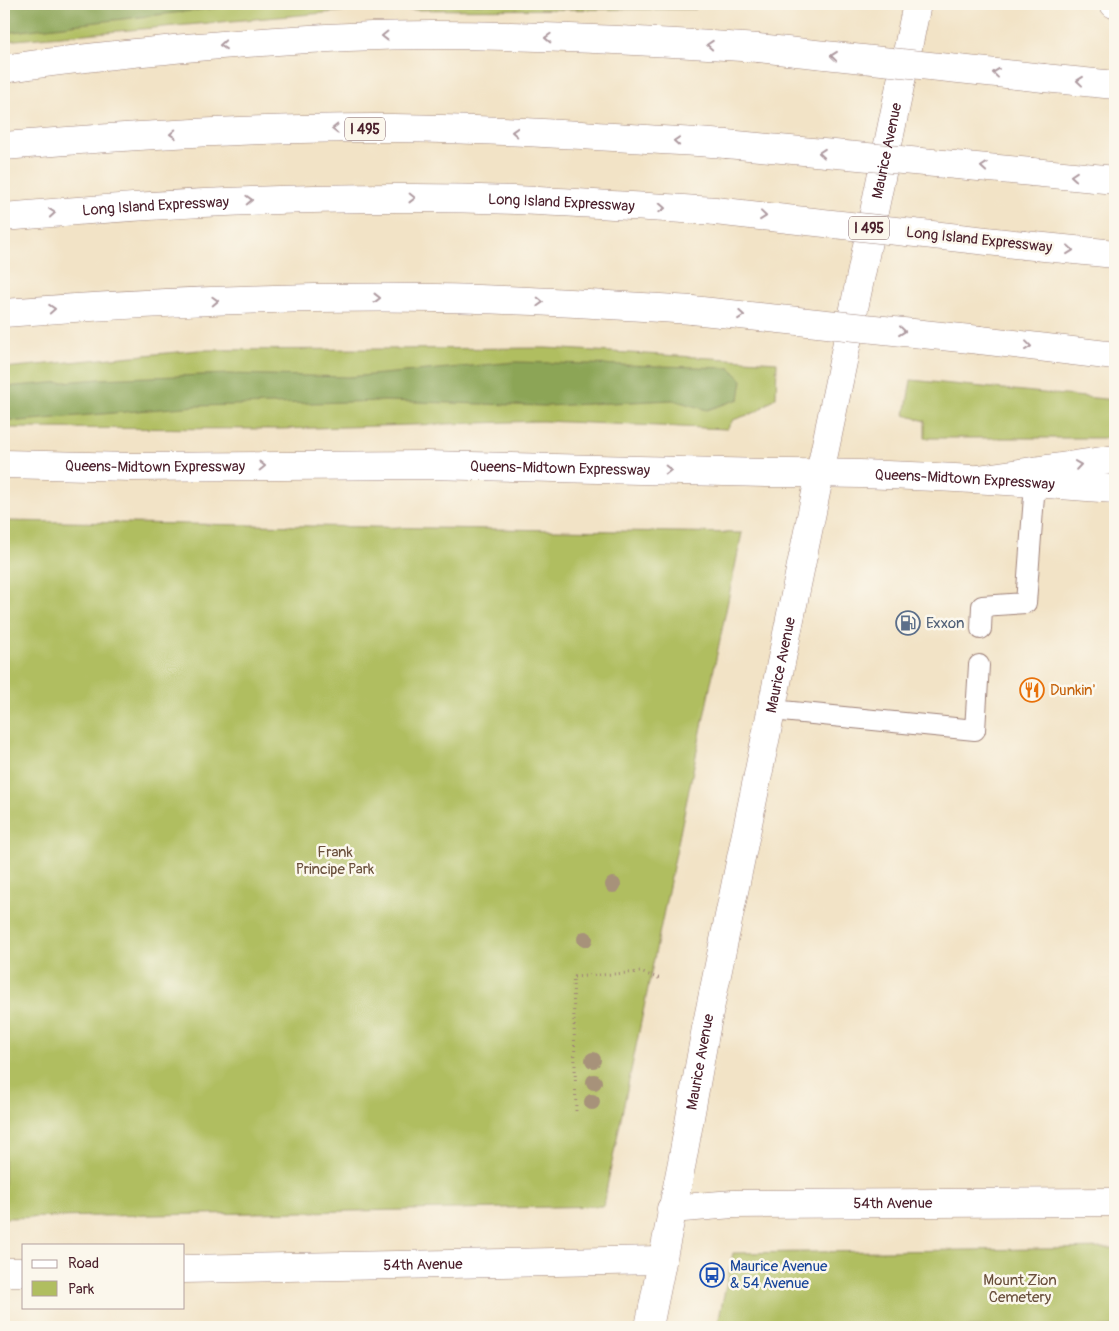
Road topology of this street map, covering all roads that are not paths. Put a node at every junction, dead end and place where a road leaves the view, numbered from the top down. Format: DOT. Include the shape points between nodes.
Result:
graph roads {
  1 [pos="917,4"];
  2 [pos="4,68"];
  3 [pos="1115,85"];
  4 [pos="4,146"];
  5 [pos="1115,180"];
  6 [pos="4,217"];
  7 [pos="1115,254"];
  8 [pos="4,313"];
  9 [pos="1115,356"];
  10 [pos="1115,459"];
  11 [pos="4,464"];
  12 [pos="820,473"];
  13 [pos="978,479"];
  14 [pos="1035,483"];
  15 [pos="1115,489"];
  16 [pos="981,629"];
  17 [pos="979,666"];
  18 [pos="772,710"];
  19 [pos="1115,1202"];
  20 [pos="671,1209"];
  21 [pos="661,1260"];
  22 [pos="185,1269"];
  23 [pos="4,1272"];
  24 [pos="22,1272"];
  25 [pos="649,1327"];
  1 -- 12 [label="main road, Maurice Avenue"];
  3 -- 2 [label="main road, one-way, bridge" via="758,48 636,40 431,35 230,44"];
  5 -- 4 [label="main road, I 495, one-way, bridge" via="726,144 385,128 181,133"];
  6 -- 7 [label="main road, Long Island Expressway / I 495, one-way, bridge" via="250,200 551,201 715,211"];
  8 -- 9 [label="main road, one-way, bridge" via="189,302 436,298 692,310"];
  13 -- 10 [label="main road, one-way"];
  11 -- 12 [label="main road, Queens-Midtown Expressway, one-way" via="131,467 426,464"];
  12 -- 13 [label="main road, Queens-Midtown Expressway"];
  12 -- 18 [label="main road, Maurice Avenue"];
  13 -- 14 [label="main road, Queens-Midtown Expressway"];
  14 -- 15 [label="main road, Queens-Midtown Expressway"];
  14 -- 16 [label="lane" via="1026,603 982,606"];
  17 -- 18 [label="lane" via="975,730"];
  18 -- 20 [label="main road, Maurice Avenue"];
  19 -- 20 [label="main road, 54th Avenue" via="733,1204"];
  20 -- 21 [label="main road, Maurice Avenue"];
  21 -- 22 [label="main road, 54th Avenue"];
  21 -- 25 [label="main road, Maurice Avenue"];
  23 -- 24 [label="main road"];
}
